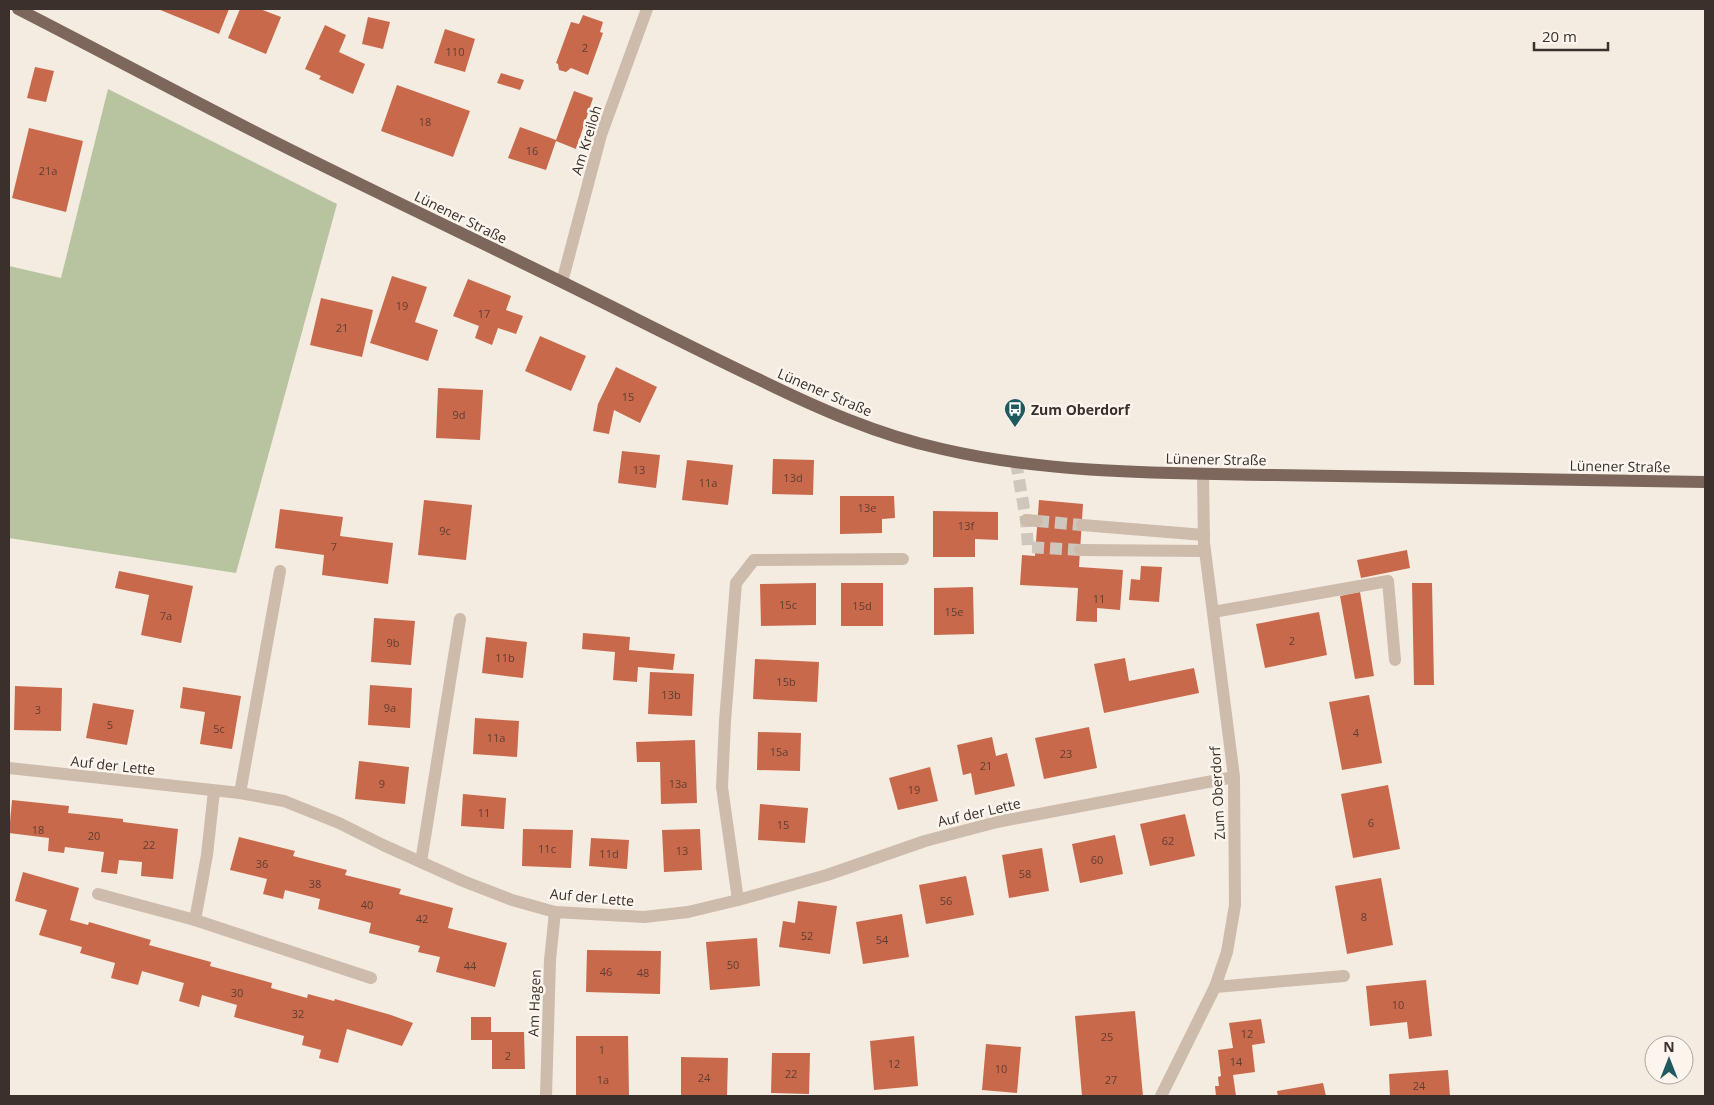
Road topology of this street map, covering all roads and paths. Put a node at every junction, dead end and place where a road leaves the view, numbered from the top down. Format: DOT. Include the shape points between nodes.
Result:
graph roads {
  1 [pos="18,9"];
  2 [pos="647,9"];
  3 [pos="562,282"];
  4 [pos="1203,474"];
  5 [pos="1705,482"];
  6 [pos="1082,525"];
  7 [pos="1204,535"];
  8 [pos="1080,550"];
  9 [pos="1205,551"];
  10 [pos="903,559"];
  11 [pos="280,571"];
  12 [pos="1213,612"];
  13 [pos="460,619"];
  14 [pos="1395,660"];
  15 [pos="9,768"];
  16 [pos="1234,777"];
  17 [pos="214,791"];
  18 [pos="240,793"];
  19 [pos="421,862"];
  20 [pos="98,894"];
  21 [pos="738,900"];
  22 [pos="555,912"];
  23 [pos="195,920"];
  24 [pos="1344,976"];
  25 [pos="371,978"];
  26 [pos="1215,987"];
  27 [pos="546,1096"];
  28 [pos="1161,1096"];
  1 -- 3 [label="main road, Lünener Straße" via="288,149"];
  2 -- 3 [label="street, Am Kreiloh" via="602,135"];
  3 -- 4 [label="main road, Lünener Straße" via="821,409 888,434 954,452 1016,462 1069,468"];
  4 -- 5 [label="main road, Lünener Straße"];
  4 -- 7 [label="street, Zum Oberdorf"];
  6 -- 7 [label="street"];
  7 -- 9 [label="street, Zum Oberdorf"];
  8 -- 9 [label="street"];
  9 -- 12 [label="street, Zum Oberdorf"];
  10 -- 21 [label="street" via="754,560 736,583 722,787"];
  11 -- 18 [label="street"];
  12 -- 14 [label="street" via="1388,581"];
  12 -- 16 [label="street, Zum Oberdorf"];
  13 -- 19 [label="street"];
  15 -- 17 [label="street, Auf der Lette"];
  16 -- 21 [label="street, Auf der Lette" via="997,822 925,840 826,875"];
  16 -- 26 [label="street, Zum Oberdorf" via="1234,905 1227,952"];
  17 -- 18 [label="street, Auf der Lette"];
  17 -- 23 [label="street"];
  18 -- 19 [label="street, Auf der Lette" via="284,802 319,815"];
  19 -- 22 [label="street, Auf der Lette" via="512,900"];
  20 -- 23 [label="street"];
  21 -- 22 [label="street, Auf der Lette" via="688,912 644,917"];
  22 -- 27 [label="street, Am Hagen" via="550,960"];
  23 -- 25 [label="street"];
  24 -- 26 [label="street"];
  26 -- 28 [label="street, Zum Oberdorf"];
}
